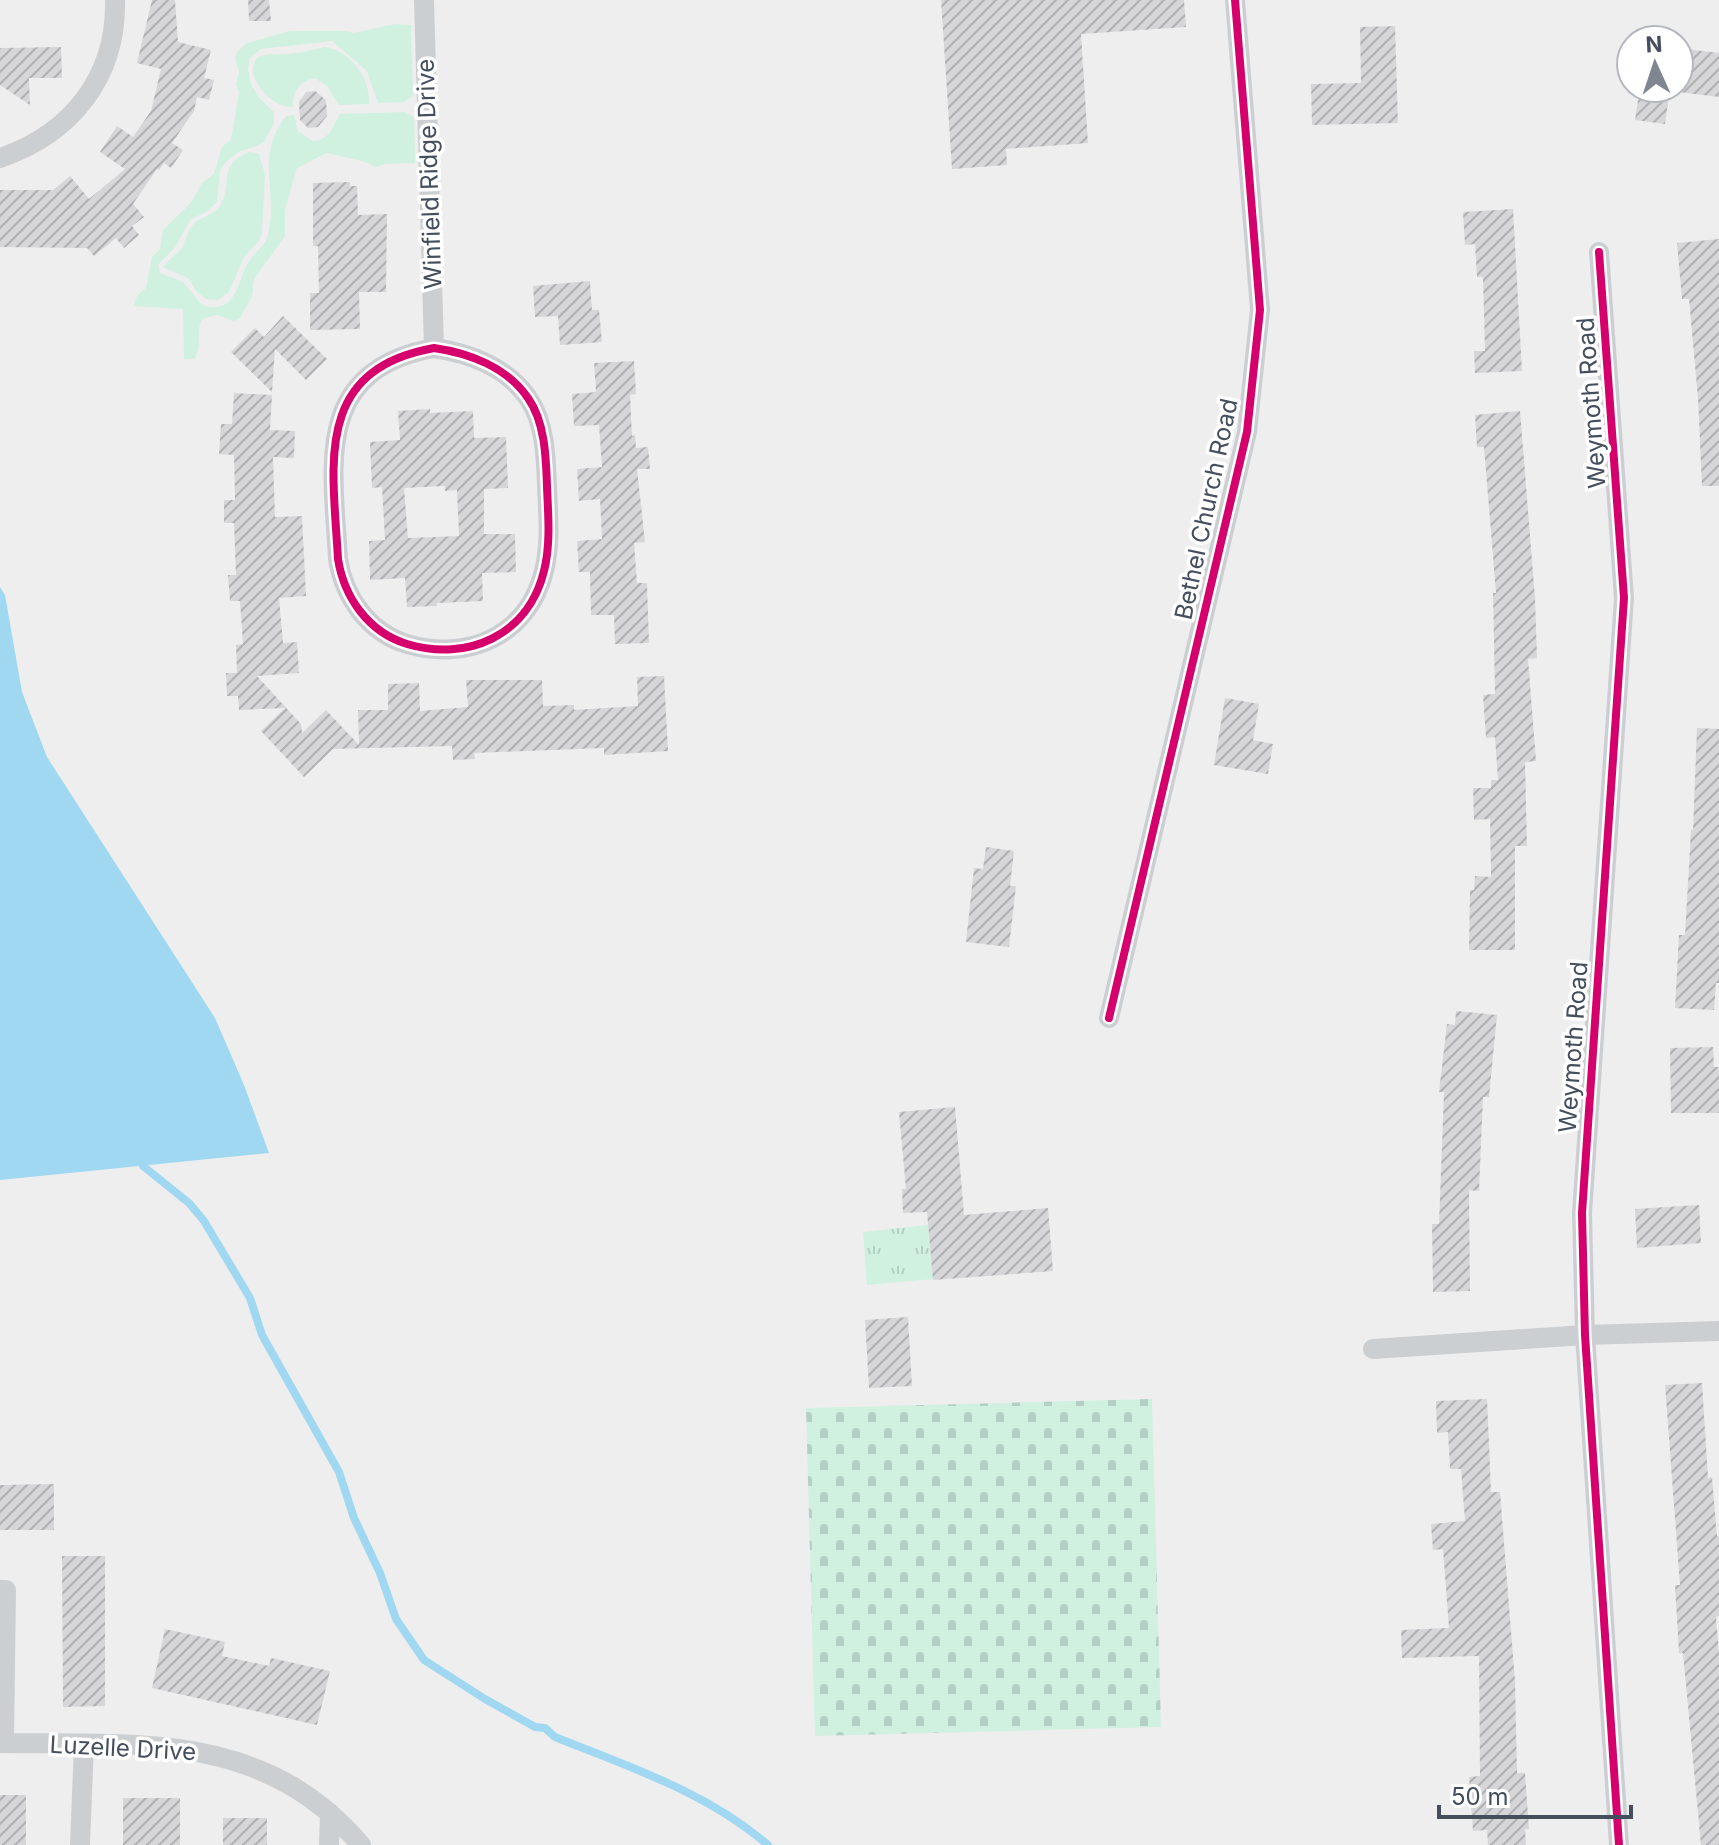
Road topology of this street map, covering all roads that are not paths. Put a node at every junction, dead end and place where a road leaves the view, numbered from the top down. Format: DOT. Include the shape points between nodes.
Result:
graph roads {
  1 [pos="115,0"];
  2 [pos="424,0"];
  3 [pos="1235,0"];
  4 [pos="0,158"];
  5 [pos="1599,252"];
  6 [pos="434,348"];
  7 [pos="1109,1018"];
  8 [pos="1719,1331"];
  9 [pos="1585,1335"];
  10 [pos="1373,1349"];
  11 [pos="0,1590"];
  12 [pos="2,1743"];
  13 [pos="84,1744"];
  14 [pos="330,1813"];
  15 [pos="80,1845"];
  16 [pos="329,1845"];
  17 [pos="361,1845"];
  18 [pos="1619,1845"];
  1 -- 4 [label="street" via="108,57 78,111 25,150"];
  2 -- 6 [label="street, Winfield Ridge Drive"];
  3 -- 7 [label="street, Bethel Church Road" via="1260,310 1247,432"];
  5 -- 9 [label="street, Weymoth Road" via="1624,598 1582,1213"];
  6 -- 6 [label="street" via="493,366 512,379 534,408 546,474 549,532 535,597 513,625 452,652 394,640 358,608 341,577 334,507 333,440 349,399 383,366"];
  8 -- 9 [label="street"];
  9 -- 10 [label="street"];
  9 -- 18 [label="street, Weymoth Road"];
  11 -- 12 [label="street" via="6,1590"];
  12 -- 13 [label="street, Luzelle Drive"];
  13 -- 14 [label="street, Luzelle Drive" via="206,1751 278,1778"];
  13 -- 15 [label="street"];
  14 -- 16 [label="street"];
  14 -- 17 [label="street, Luzelle Drive"];
}
